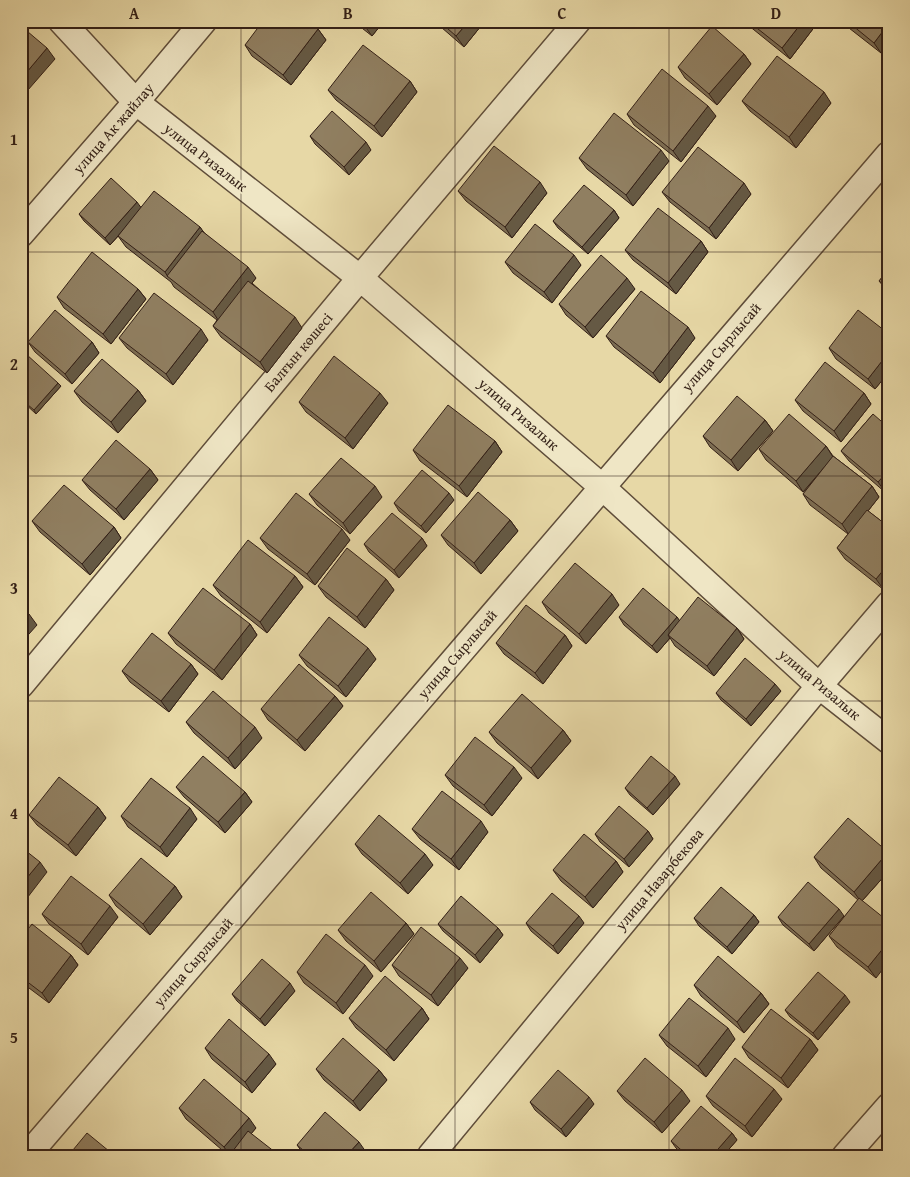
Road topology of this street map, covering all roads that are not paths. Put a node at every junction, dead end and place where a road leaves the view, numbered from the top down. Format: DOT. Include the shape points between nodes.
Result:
graph roads {
  1 [pos="61,21"];
  2 [pos="204,21"];
  3 [pos="578,21"];
  4 [pos="136,102"];
  5 [pos="889,154"];
  6 [pos="21,234"];
  7 [pos="360,278"];
  8 [pos="602,486"];
  9 [pos="889,604"];
  10 [pos="21,684"];
  11 [pos="819,686"];
  12 [pos="889,741"];
  13 [pos="889,1106"];
  14 [pos="27,1156"];
  15 [pos="430,1156"];
  16 [pos="845,1156"];
  1 -- 4 [label="street, улица Ризалык"];
  2 -- 4 [label="street, улица Ак жайлау"];
  3 -- 7 [label="street, Балғын көшесі"];
  4 -- 6 [label="street, улица Ак жайлау"];
  4 -- 7 [label="street, улица Ризалык"];
  5 -- 8 [label="street, улица Сырлысай"];
  7 -- 8 [label="street, улица Ризалык"];
  7 -- 10 [label="street, Балғын көшесі"];
  8 -- 11 [label="street, улица Ризалык"];
  8 -- 14 [label="street, улица Сырлысай"];
  9 -- 11 [label="street, улица Назарбекова"];
  11 -- 12 [label="street, улица Ризалык"];
  11 -- 15 [label="street, улица Назарбекова"];
  13 -- 16 [label="street"];
}
